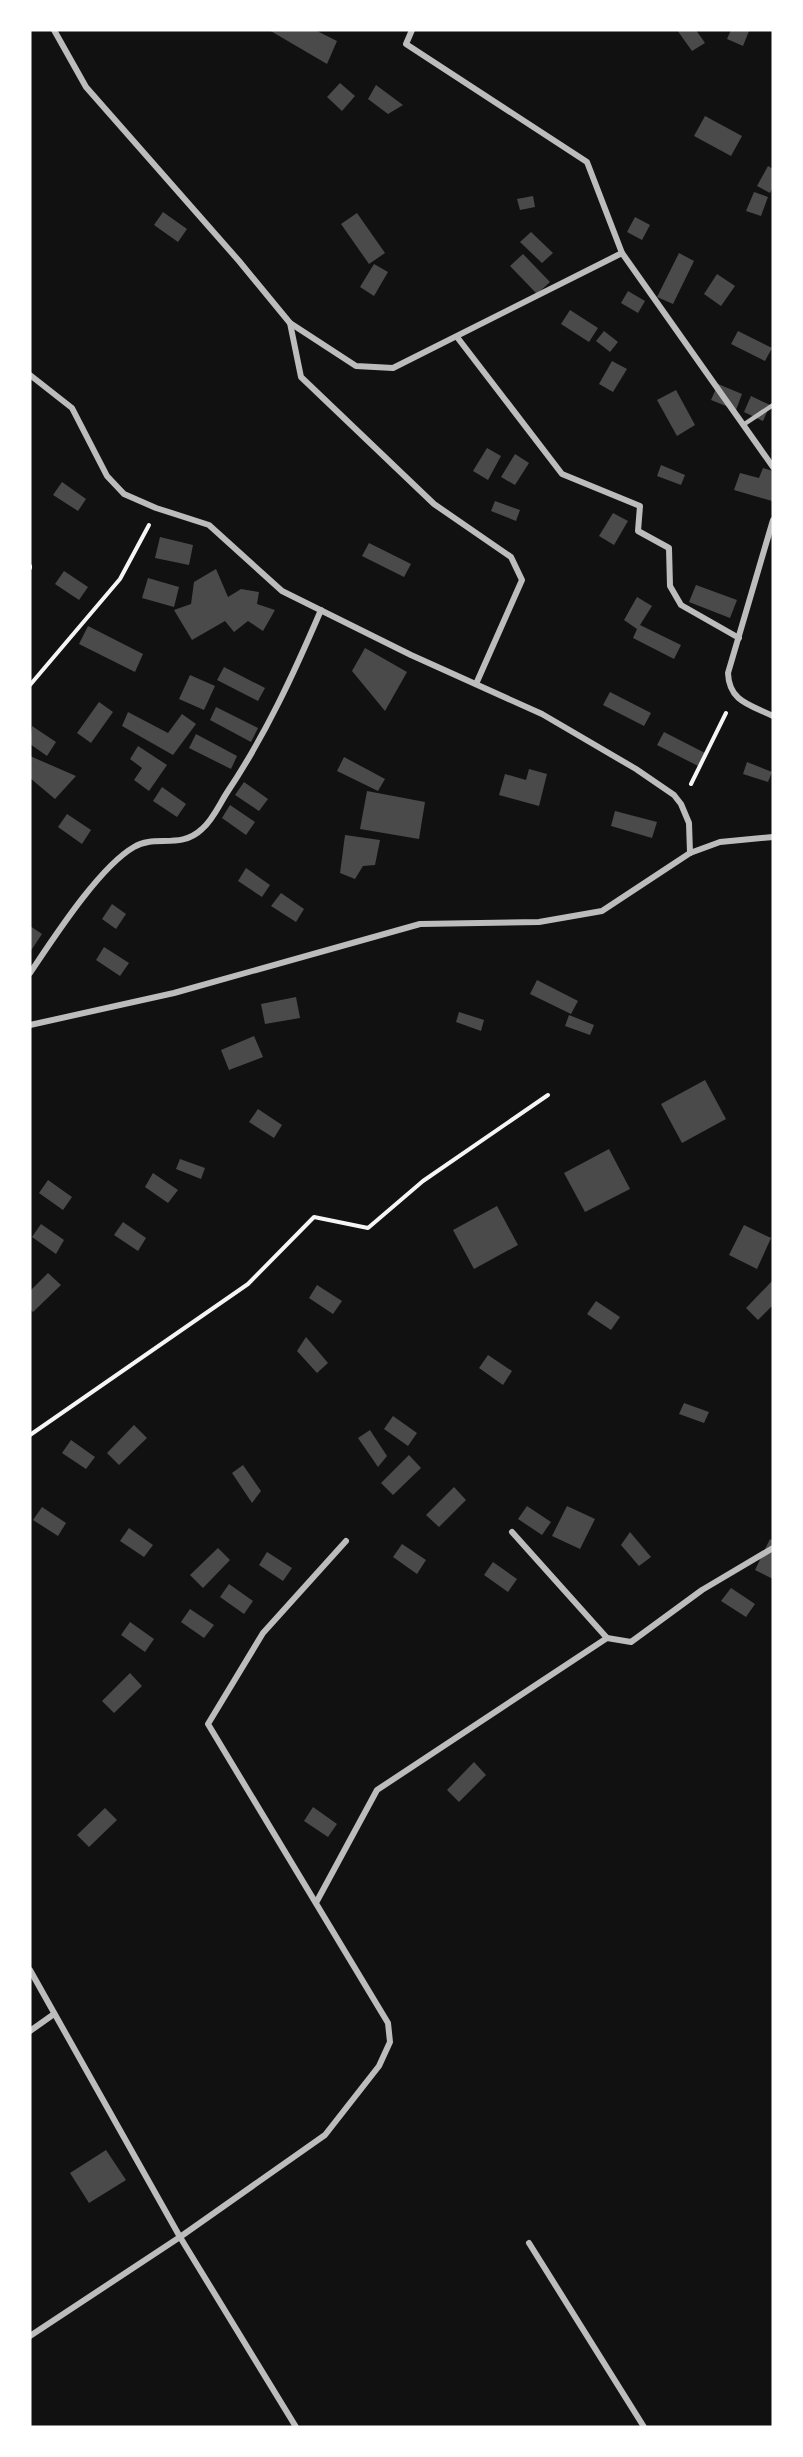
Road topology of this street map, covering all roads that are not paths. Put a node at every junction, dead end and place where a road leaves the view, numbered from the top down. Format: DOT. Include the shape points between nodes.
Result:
graph roads {
  1 [pos="54,30"];
  2 [pos="412,30"];
  3 [pos="622,253"];
  4 [pos="290,323"];
  5 [pos="457,338"];
  6 [pos="30,375"];
  7 [pos="773,405"];
  8 [pos="743,425"];
  9 [pos="773,467"];
  10 [pos="773,520"];
  11 [pos="321,610"];
  12 [pos="739,638"];
  13 [pos="476,684"];
  14 [pos="773,716"];
  15 [pos="773,837"];
  16 [pos="690,853"];
  17 [pos="30,973"];
  18 [pos="30,1025"];
  19 [pos="512,1532"];
  20 [pos="346,1541"];
  21 [pos="773,1548"];
  22 [pos="607,1638"];
  23 [pos="316,1901"];
  24 [pos="30,1970"];
  25 [pos="54,2014"];
  26 [pos="30,2031"];
  27 [pos="180,2237"];
  28 [pos="529,2242"];
  29 [pos="30,2336"];
  30 [pos="296,2427"];
  31 [pos="644,2427"];
  1 -- 4 [label="street" via="86,87"];
  2 -- 3 [label="street" via="406,44 587,162"];
  3 -- 5 [label="street"];
  3 -- 8 [label="street"];
  4 -- 5 [label="street" via="356,366 393,368"];
  4 -- 13 [label="street" via="301,377 434,504 512,557 522,580"];
  5 -- 12 [label="street" via="562,474 640,506 638,531 669,548 670,586 681,605"];
  6 -- 11 [label="street" via="72,408 107,476 124,494 209,525 282,591"];
  7 -- 8 [label="lane"];
  8 -- 9 [label="street"];
  10 -- 12 [label="street"];
  11 -- 13 [label="street"];
  11 -- 17 [label="street" via="282,700 251,757 203,828 179,842 135,846 114,864 63,924"];
  12 -- 14 [label="street" via="728,684 734,697"];
  13 -- 16 [label="street" via="542,714 674,795 689,823"];
  15 -- 16 [label="street" via="720,842"];
  16 -- 18 [label="street" via="602,911 539,922 420,924 174,993"];
  19 -- 22 [label="street"];
  20 -- 23 [label="street" via="263,1633 208,1724"];
  21 -- 22 [label="street" via="702,1590 631,1642"];
  22 -- 23 [label="street" via="377,1790"];
  23 -- 27 [label="street" via="388,2024 390,2042 379,2066 325,2135"];
  24 -- 25 [label="street"];
  25 -- 26 [label="street"];
  25 -- 27 [label="street"];
  27 -- 29 [label="street"];
  27 -- 30 [label="street"];
  28 -- 31 [label="street"];
}
